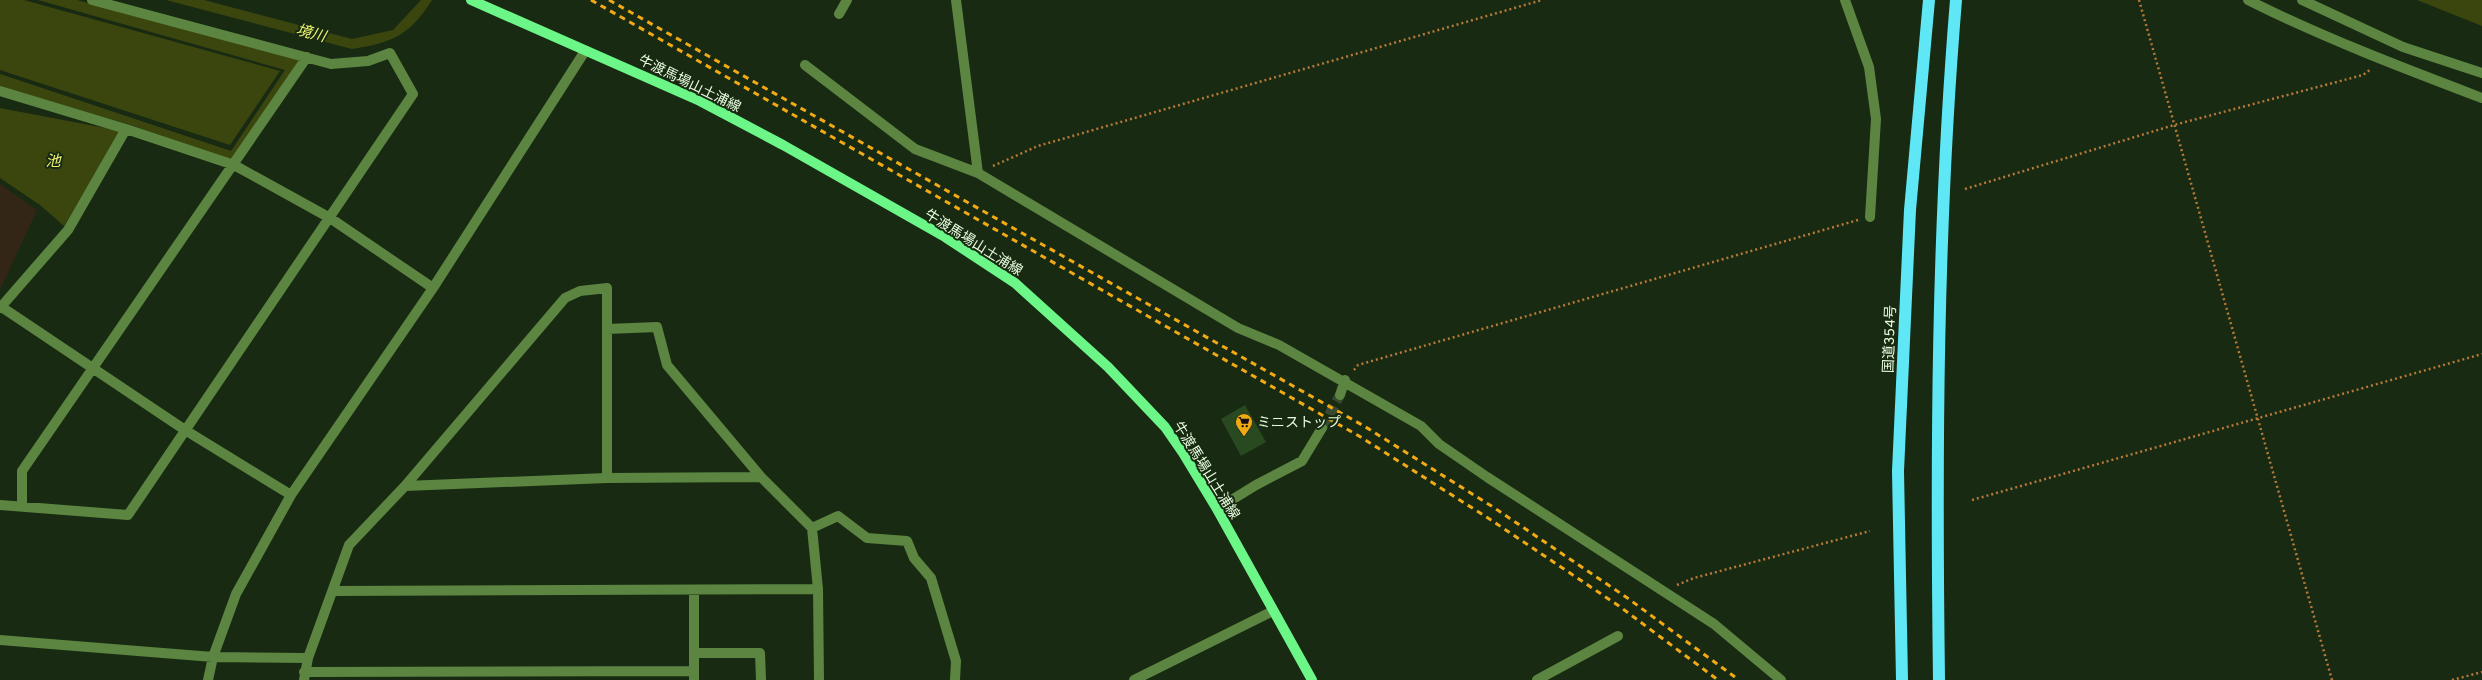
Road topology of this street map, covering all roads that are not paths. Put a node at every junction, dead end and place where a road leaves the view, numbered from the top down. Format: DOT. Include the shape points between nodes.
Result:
graph roads {
  1 [pos="92,0"];
  2 [pos="472,0"];
  3 [pos="847,0"];
  4 [pos="956,0"];
  5 [pos="1845,0"];
  6 [pos="1929,0"];
  7 [pos="1956,0"];
  8 [pos="2248,0"];
  9 [pos="2302,0"];
  10 [pos="839,14"];
  11 [pos="585,51"];
  12 [pos="307,57"];
  13 [pos="804,65"];
  14 [pos="2482,73"];
  15 [pos="0,91"];
  16 [pos="2482,98"];
  17 [pos="126,129"];
  18 [pos="234,165"];
  19 [pos="978,173"];
  20 [pos="1870,217"];
  21 [pos="330,218"];
  22 [pos="433,288"];
  23 [pos="0,307"];
  24 [pos="607,329"];
  25 [pos="93,368"];
  26 [pos="1345,380"];
  27 [pos="1340,395"];
  28 [pos="1322,428"];
  29 [pos="185,430"];
  30 [pos="760,477"];
  31 [pos="606,478"];
  32 [pos="405,486"];
  33 [pos="291,495"];
  34 [pos="0,505"];
  35 [pos="22,507"];
  36 [pos="1217,509"];
  37 [pos="812,528"];
  38 [pos="818,590"];
  39 [pos="333,591"];
  40 [pos="694,591"];
  41 [pos="1273,611"];
  42 [pos="1618,636"];
  43 [pos="0,640"];
  44 [pos="694,653"];
  45 [pos="213,657"];
  46 [pos="308,658"];
  47 [pos="694,675"];
  48 [pos="304,676"];
  49 [pos="208,680"];
  50 [pos="761,680"];
  51 [pos="819,680"];
  52 [pos="955,680"];
  53 [pos="1134,680"];
  54 [pos="1312,680"];
  55 [pos="1537,680"];
  56 [pos="1781,680"];
  57 [pos="1902,680"];
  58 [pos="1939,680"];
  1 -- 12 [label="street"];
  2 -- 11 [label="main road, 牛渡馬場山土浦線"];
  3 -- 10 [label="street"];
  4 -- 19 [label="street"];
  5 -- 20 [label="street" via="1869,67 1876,119"];
  6 -- 57 [label="highway, 国道354号" via="1910,210 1898,471"];
  7 -- 58 [label="highway" via="1949,82 1938,353"];
  8 -- 16 [label="street" via="2382,60"];
  9 -- 14 [label="street" via="2403,47"];
  11 -- 22 [label="street"];
  11 -- 36 [label="main road, 牛渡馬場山土浦線" via="700,101 782,145 945,237 1015,283 1108,367 1165,427 1184,453"];
  12 -- 18 [label="street"];
  12 -- 21 [label="street" via="331,64 349,64 368,61 390,53 413,94"];
  13 -- 19 [label="street" via="915,149"];
  15 -- 17 [label="street"];
  17 -- 18 [label="street"];
  17 -- 23 [label="street" via="68,230"];
  18 -- 21 [label="street"];
  18 -- 25 [label="street"];
  19 -- 26 [label="street" via="1238,328 1279,345"];
  21 -- 22 [label="street"];
  21 -- 29 [label="street"];
  22 -- 33 [label="street"];
  23 -- 25 [label="street"];
  24 -- 30 [label="street" via="656,327 667,365"];
  24 -- 31 [label="street"];
  24 -- 32 [label="street" via="607,288 580,291 565,298"];
  25 -- 29 [label="street"];
  25 -- 35 [label="street" via="22,471"];
  26 -- 27 [label="street"];
  26 -- 56 [label="street" via="1421,426 1438,444 1487,478 1714,624"];
  28 -- 36 [label="street" via="1302,461"];
  29 -- 33 [label="street"];
  29 -- 35 [label="street" via="128,515"];
  30 -- 31 [label="street"];
  30 -- 37 [label="street"];
  31 -- 32 [label="street"];
  32 -- 39 [label="street" via="349,545"];
  33 -- 45 [label="street" via="236,594"];
  34 -- 35 [label="street"];
  36 -- 41 [label="main road, 牛渡馬場山土浦線"];
  37 -- 38 [label="street"];
  37 -- 52 [label="street" via="838,516 866,538 907,541 914,558 931,578 956,661"];
  38 -- 40 [label="street"];
  38 -- 51 [label="street"];
  39 -- 40 [label="street"];
  39 -- 46 [label="street"];
  40 -- 44 [label="street"];
  41 -- 53 [label="street"];
  41 -- 54 [label="main road, 牛渡馬場山土浦線"];
  42 -- 55 [label="street"];
  43 -- 45 [label="street"];
  44 -- 47 [label="street"];
  44 -- 50 [label="street" via="760,653"];
  45 -- 46 [label="street"];
  45 -- 49 [label="street"];
  46 -- 48 [label="street"];
  47 -- 48 [label="street"];
}
